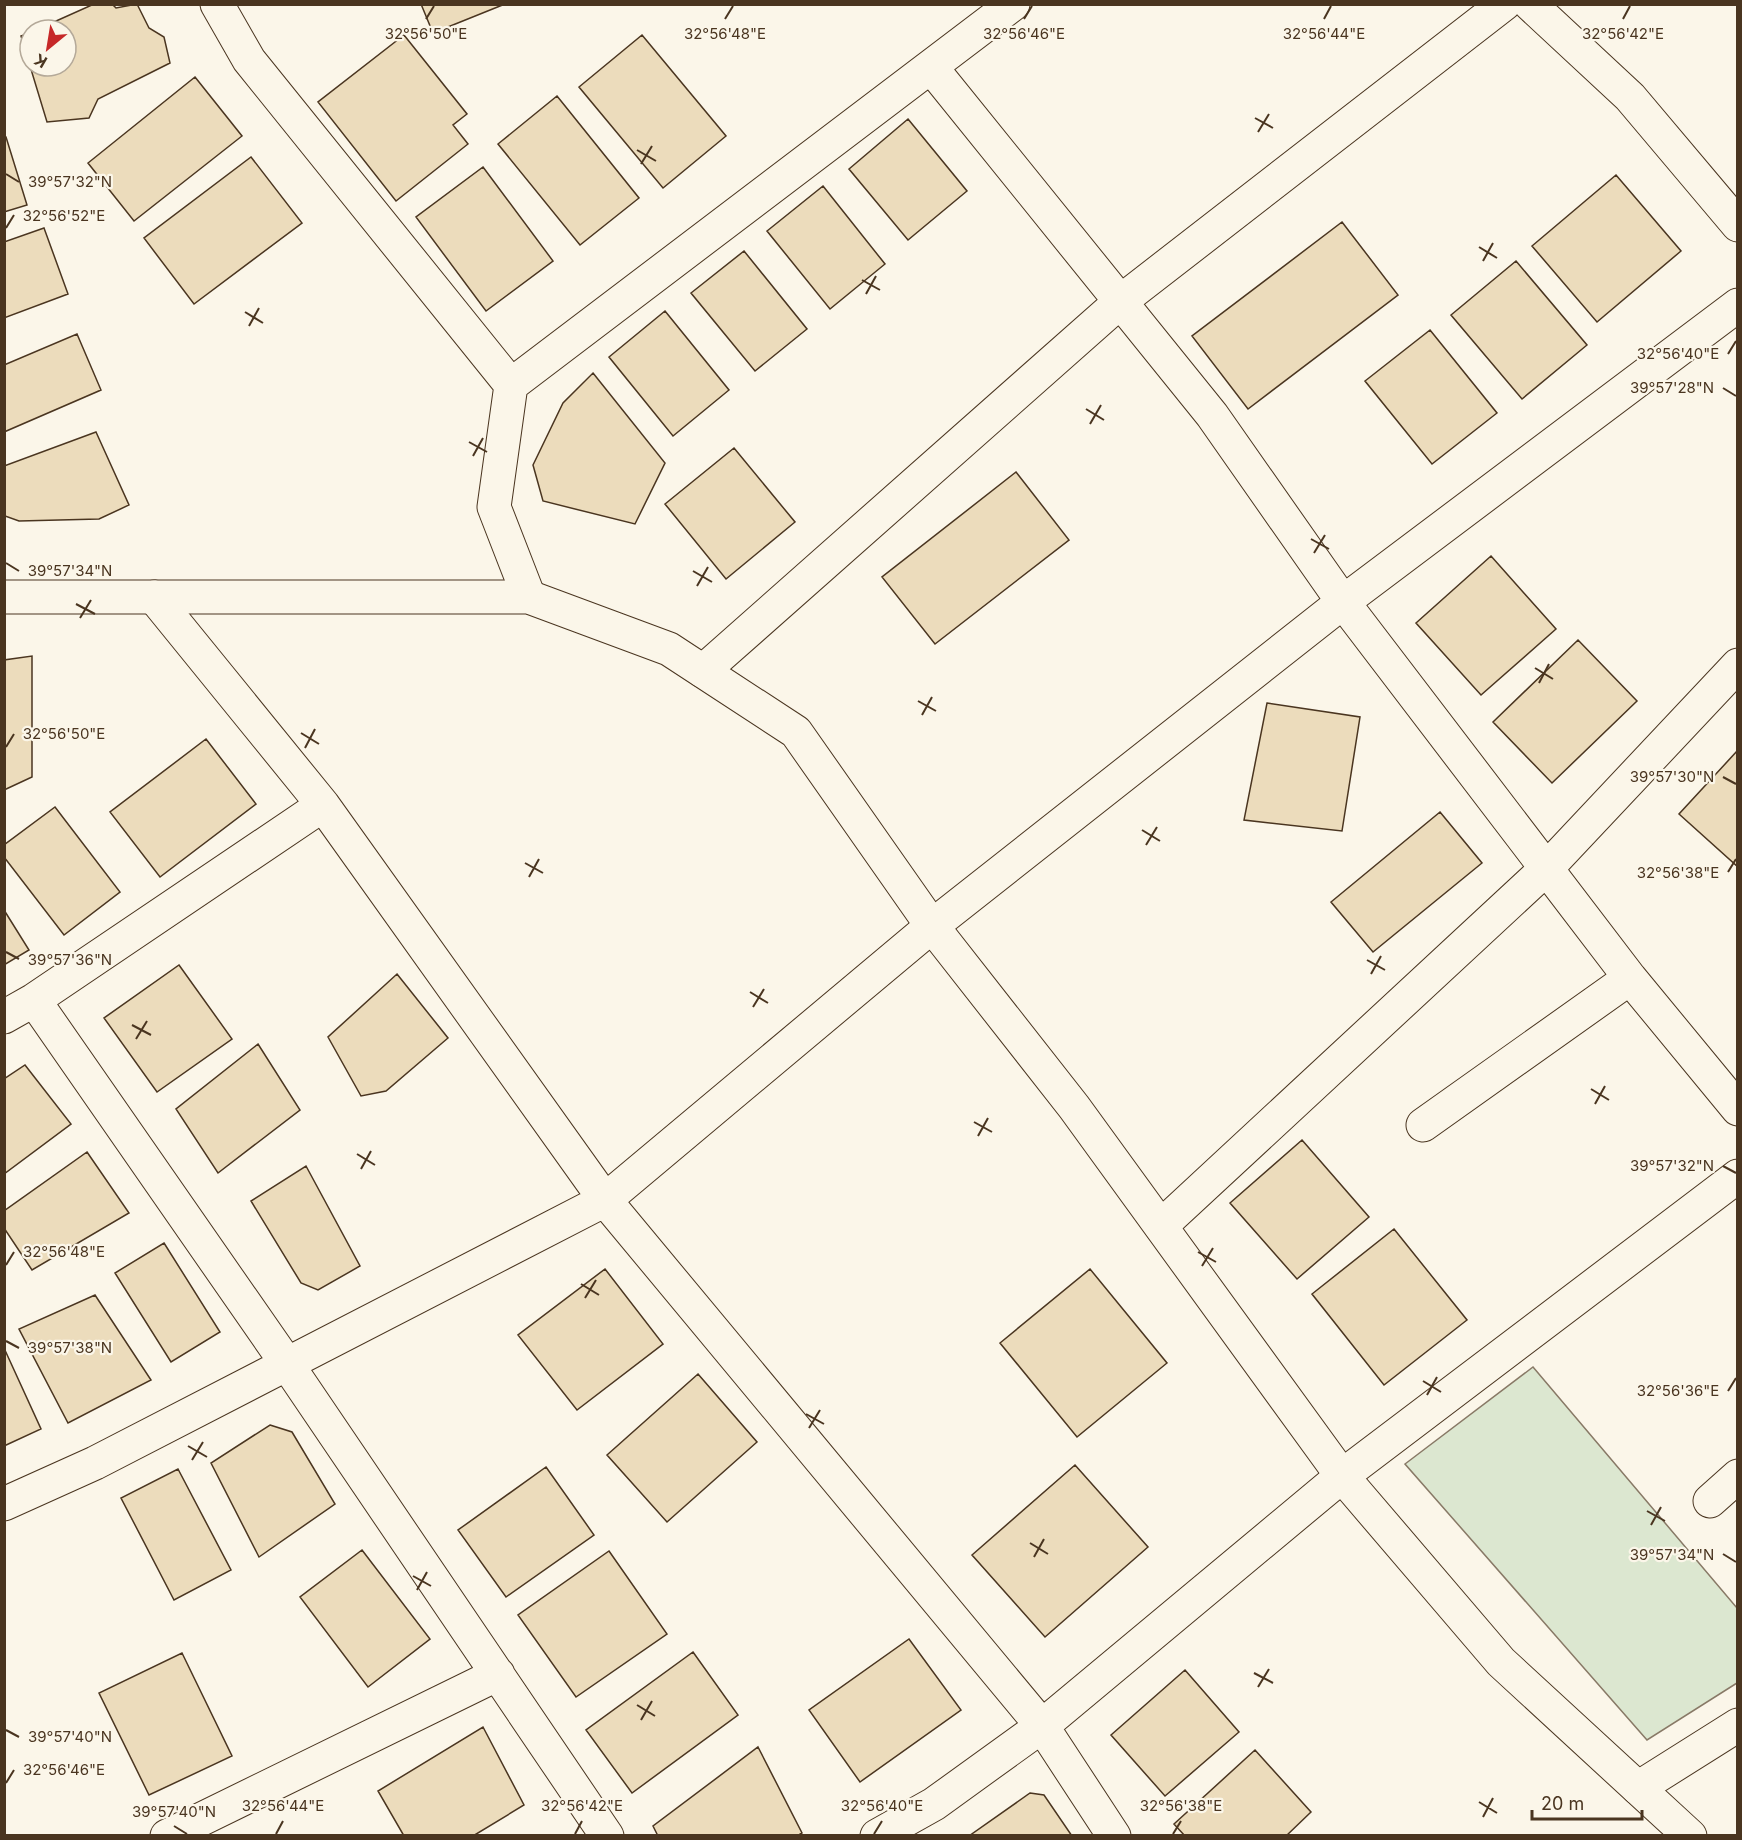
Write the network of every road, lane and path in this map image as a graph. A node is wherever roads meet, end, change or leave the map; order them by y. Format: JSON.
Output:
{"nodes":[{"id":1,"x":217,"y":4,"type":"edge"},
{"id":2,"x":1013,"y":4,"type":"edge"},
{"id":3,"x":1504,"y":4,"type":"edge"},
{"id":4,"x":1530,"y":4,"type":"edge"},
{"id":5,"x":931,"y":67,"type":"junction"},
{"id":6,"x":1737,"y":225,"type":"edge"},
{"id":7,"x":1120,"y":301,"type":"junction"},
{"id":8,"x":1737,"y":305,"type":"edge"},
{"id":9,"x":511,"y":385,"type":"junction"},
{"id":10,"x":4,"y":597,"type":"edge"},
{"id":11,"x":154,"y":597,"type":"junction"},
{"id":12,"x":529,"y":597,"type":"junction"},
{"id":13,"x":1343,"y":602,"type":"junction"},
{"id":14,"x":1737,"y":665,"type":"edge"},
{"id":15,"x":703,"y":671,"type":"junction"},
{"id":16,"x":323,"y":805,"type":"junction"},
{"id":17,"x":1547,"y":867,"type":"junction"},
{"id":18,"x":933,"y":926,"type":"junction"},
{"id":19,"x":1630,"y":978,"type":"junction"},
{"id":20,"x":34,"y":1000,"type":"junction"},
{"id":21,"x":4,"y":1017,"type":"edge"},
{"id":22,"x":1737,"y":1109,"type":"edge"},
{"id":23,"x":1423,"y":1125,"type":"dead end"},
{"id":24,"x":1737,"y":1176,"type":"edge"},
{"id":25,"x":605,"y":1200,"type":"junction"},
{"id":26,"x":1161,"y":1226,"type":"junction"},
{"id":27,"x":287,"y":1364,"type":"junction"},
{"id":28,"x":1342,"y":1476,"type":"junction"},
{"id":29,"x":1737,"y":1476,"type":"edge"},
{"id":30,"x":1710,"y":1501,"type":"dead end"},
{"id":31,"x":4,"y":1504,"type":"edge"},
{"id":32,"x":498,"y":1674,"type":"junction"},
{"id":33,"x":1737,"y":1725,"type":"edge"},
{"id":34,"x":1042,"y":1726,"type":"junction"},
{"id":35,"x":1638,"y":1788,"type":"junction"},
{"id":36,"x":167,"y":1836,"type":"edge"},
{"id":37,"x":607,"y":1836,"type":"edge"},
{"id":38,"x":877,"y":1836,"type":"edge"},
{"id":39,"x":1114,"y":1836,"type":"edge"},
{"id":40,"x":1690,"y":1836,"type":"edge"}],
"edges":[{"from":1,"to":9,"type":"street"},
{"from":2,"to":5,"type":"street"},
{"from":3,"to":7,"type":"street"},
{"from":4,"to":6,"type":"street"},
{"from":5,"to":7,"type":"street"},
{"from":5,"to":9,"type":"street"},
{"from":7,"to":13,"type":"street"},
{"from":7,"to":15,"type":"street"},
{"from":8,"to":13,"type":"street"},
{"from":9,"to":12,"type":"street"},
{"from":10,"to":11,"type":"street"},
{"from":11,"to":12,"type":"street"},
{"from":11,"to":16,"type":"street"},
{"from":12,"to":15,"type":"street"},
{"from":13,"to":17,"type":"street"},
{"from":13,"to":18,"type":"street"},
{"from":14,"to":17,"type":"street"},
{"from":15,"to":18,"type":"street"},
{"from":16,"to":20,"type":"street"},
{"from":16,"to":25,"type":"street"},
{"from":17,"to":19,"type":"street"},
{"from":17,"to":26,"type":"street"},
{"from":18,"to":25,"type":"street"},
{"from":18,"to":26,"type":"street"},
{"from":19,"to":22,"type":"street"},
{"from":19,"to":23,"type":"street"},
{"from":20,"to":21,"type":"street"},
{"from":20,"to":27,"type":"street"},
{"from":24,"to":28,"type":"street"},
{"from":25,"to":27,"type":"street"},
{"from":25,"to":34,"type":"street"},
{"from":26,"to":28,"type":"street"},
{"from":27,"to":31,"type":"street"},
{"from":27,"to":32,"type":"street"},
{"from":28,"to":34,"type":"street"},
{"from":28,"to":35,"type":"street"},
{"from":29,"to":30,"type":"street"},
{"from":32,"to":36,"type":"street"},
{"from":32,"to":37,"type":"street"},
{"from":33,"to":35,"type":"street"},
{"from":34,"to":38,"type":"street"},
{"from":34,"to":39,"type":"street"},
{"from":35,"to":40,"type":"street"}]}
